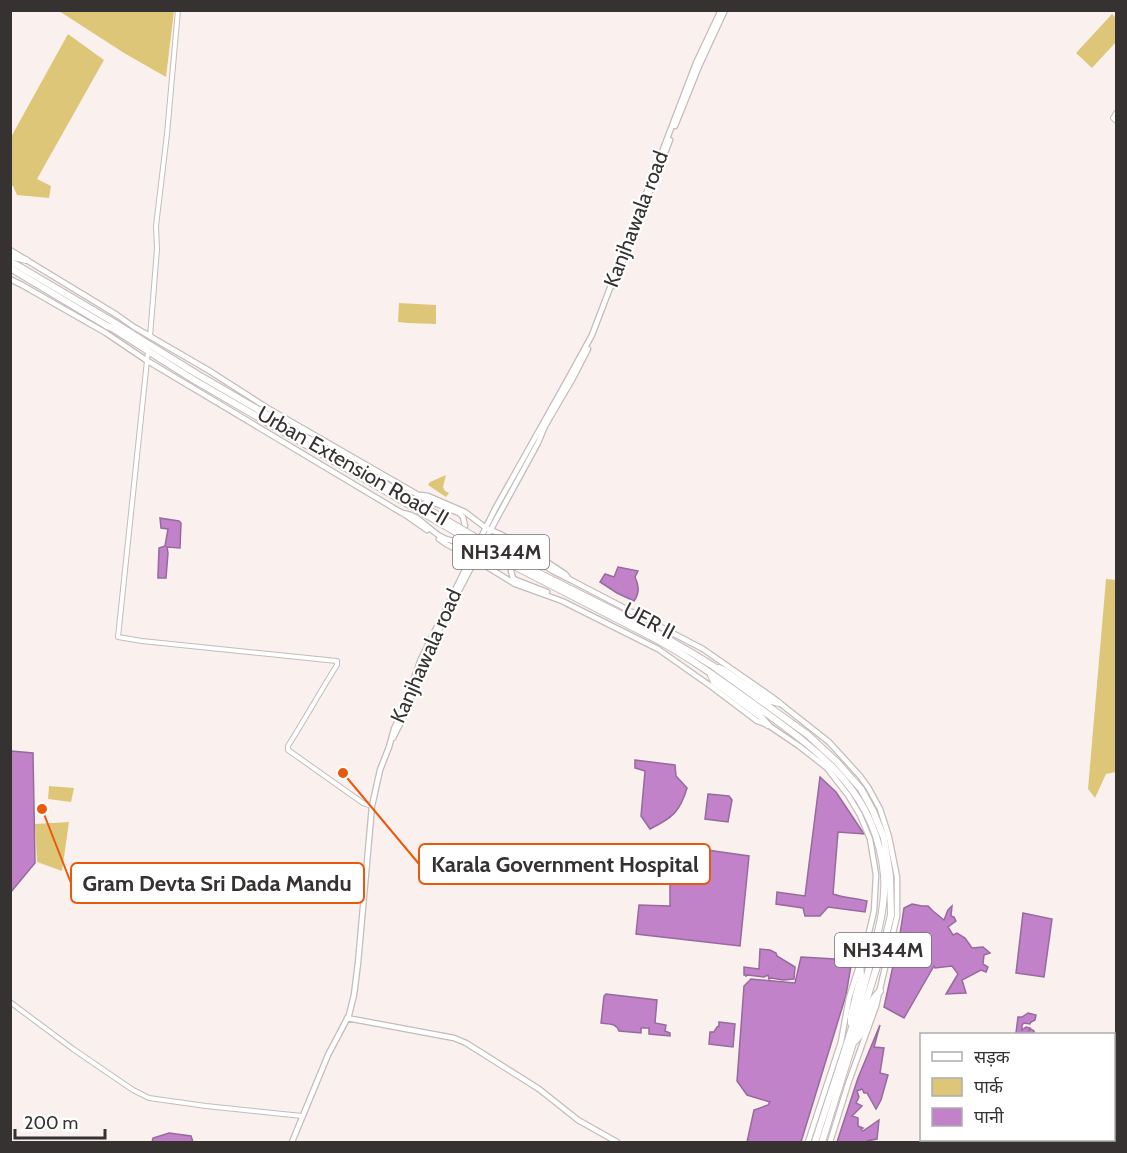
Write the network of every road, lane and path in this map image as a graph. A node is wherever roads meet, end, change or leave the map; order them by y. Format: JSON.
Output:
{"nodes":[{"id":1,"x":178,"y":10,"type":"edge"},
{"id":2,"x":723,"y":10,"type":"edge"},
{"id":3,"x":1116,"y":113,"type":"edge"},
{"id":4,"x":1116,"y":119,"type":"edge"},
{"id":5,"x":10,"y":253,"type":"edge"},
{"id":6,"x":26,"y":260,"type":"joint"},
{"id":7,"x":10,"y":261,"type":"edge"},
{"id":8,"x":10,"y":268,"type":"edge"},
{"id":9,"x":10,"y":279,"type":"edge"},
{"id":10,"x":117,"y":315,"type":"junction"},
{"id":11,"x":110,"y":326,"type":"junction"},
{"id":12,"x":147,"y":345,"type":"junction"},
{"id":13,"x":146,"y":360,"type":"junction"},
{"id":14,"x":418,"y":494,"type":"junction"},
{"id":15,"x":402,"y":513,"type":"junction"},
{"id":16,"x":488,"y":529,"type":"junction"},
{"id":17,"x":473,"y":558,"type":"junction"},
{"id":18,"x":569,"y":579,"type":"junction"},
{"id":19,"x":562,"y":601,"type":"junction"},
{"id":20,"x":711,"y":669,"type":"junction"},
{"id":21,"x":779,"y":703,"type":"junction"},
{"id":22,"x":768,"y":725,"type":"junction"},
{"id":23,"x":832,"y":764,"type":"junction"},
{"id":24,"x":372,"y":807,"type":"junction"},
{"id":25,"x":860,"y":962,"type":"junction"},
{"id":26,"x":880,"y":991,"type":"junction"},
{"id":27,"x":10,"y":1002,"type":"edge"},
{"id":28,"x":346,"y":1020,"type":"junction"},
{"id":29,"x":852,"y":1027,"type":"junction"},
{"id":30,"x":853,"y":1043,"type":"junction"},
{"id":31,"x":302,"y":1116,"type":"junction"},
{"id":32,"x":293,"y":1143,"type":"edge"},
{"id":33,"x":617,"y":1143,"type":"edge"},
{"id":34,"x":808,"y":1143,"type":"edge"},
{"id":35,"x":815,"y":1143,"type":"edge"},
{"id":36,"x":822,"y":1143,"type":"edge"},
{"id":37,"x":830,"y":1143,"type":"edge"}],
"edges":[{"from":1,"to":12,"type":"street"},
{"from":2,"to":16,"type":"main road","name":"Kanjhawala road"},
{"from":3,"to":4,"type":"street"},
{"from":5,"to":6,"type":"highway"},
{"from":6,"to":10,"type":"main road"},
{"from":7,"to":11,"type":"highway","name":"Urban Extension Road-II","number":"NH344M"},
{"from":8,"to":11,"type":"highway","name":"Urban Extension Road-II","number":"NH344M"},
{"from":9,"to":11,"type":"main road"},
{"from":10,"to":11,"type":"main road"},
{"from":10,"to":12,"type":"main road"},
{"from":11,"to":12,"type":"highway","name":"Urban Extension Road-II","number":"NH344M"},
{"from":11,"to":13,"type":"main road"},
{"from":12,"to":13,"type":"street"},
{"from":12,"to":14,"type":"main road"},
{"from":12,"to":20,"type":"highway","name":"Urban Extension Road-II","number":"NH344M","bridge":true},
{"from":13,"to":15,"type":"main road"},
{"from":13,"to":24,"type":"street"},
{"from":14,"to":15,"type":"main road"},
{"from":14,"to":16,"type":"main road","name":"UER II"},
{"from":15,"to":17,"type":"main road","name":"UER II"},
{"from":16,"to":17,"type":"main road","name":"Kanjhawala road"},
{"from":16,"to":18,"type":"main road","name":"UER II"},
{"from":17,"to":19,"type":"main road","name":"UER II"},
{"from":17,"to":24,"type":"main road","name":"Kanjhawala road"},
{"from":18,"to":19,"type":"main road"},
{"from":18,"to":21,"type":"main road","name":"UER II"},
{"from":19,"to":22,"type":"main road","name":"UER II"},
{"from":20,"to":21,"type":"highway"},
{"from":20,"to":22,"type":"highway"},
{"from":20,"to":23,"type":"highway","name":"Urban Extension Road-II","number":"NH344M"},
{"from":21,"to":26,"type":"main road","name":"UER II"},
{"from":22,"to":23,"type":"main road","name":"UER II"},
{"from":23,"to":25,"type":"main road","name":"UER II"},
{"from":23,"to":29,"type":"highway","name":"Urban Extension Road-II","number":"NH344M"},
{"from":23,"to":30,"type":"highway","name":"Urban Extension Road-II","number":"NH344M"},
{"from":24,"to":28,"type":"main road","name":"Kanjhawala road"},
{"from":25,"to":29,"type":"highway"},
{"from":25,"to":34,"type":"main road","name":"UER II"},
{"from":26,"to":30,"type":"highway"},
{"from":26,"to":37,"type":"main road","name":"UER II"},
{"from":27,"to":31,"type":"street"},
{"from":28,"to":31,"type":"main road"},
{"from":28,"to":32,"type":"main road"},
{"from":28,"to":33,"type":"main road"},
{"from":29,"to":35,"type":"highway","name":"Urban Extension Road-II","number":"NH344M"},
{"from":30,"to":36,"type":"highway","name":"Urban Extension Road-II","number":"NH344M"},
{"from":31,"to":32,"type":"main road"}]}
